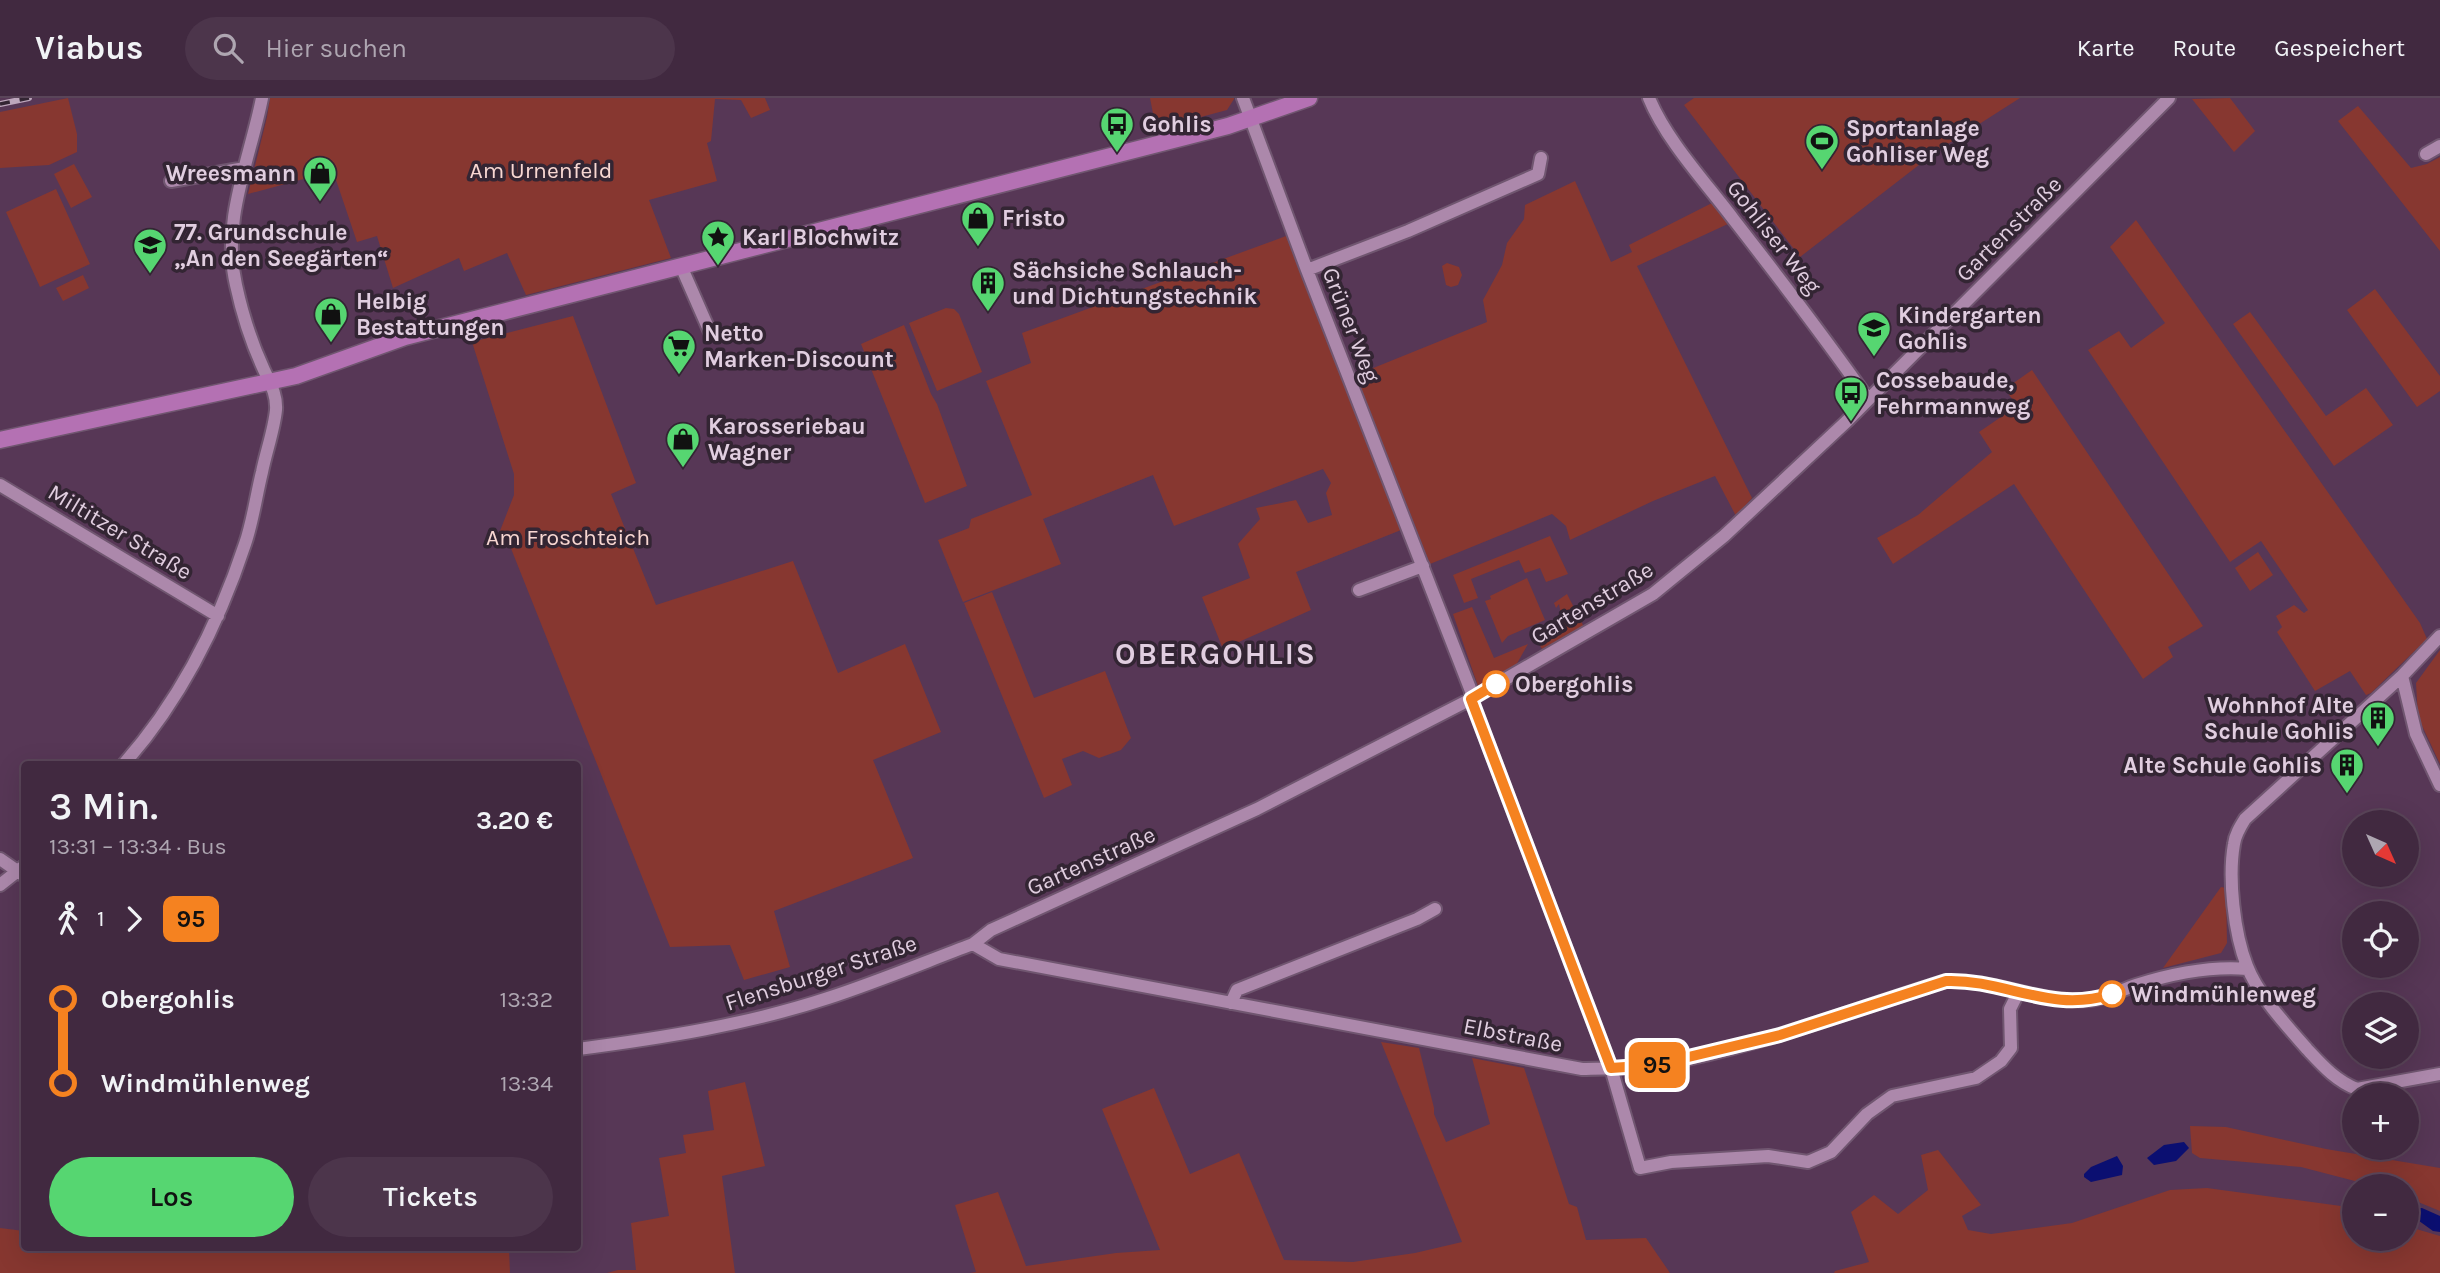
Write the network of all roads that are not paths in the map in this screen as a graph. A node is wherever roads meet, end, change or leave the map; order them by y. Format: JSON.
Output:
{"nodes":[{"id":1,"x":262,"y":98,"type":"edge"},
{"id":2,"x":1243,"y":98,"type":"edge"},
{"id":3,"x":1309,"y":98,"type":"edge"},
{"id":4,"x":1649,"y":98,"type":"edge"},
{"id":5,"x":2169,"y":98,"type":"edge"},
{"id":6,"x":1250,"y":119,"type":"junction"},
{"id":7,"x":2440,"y":146,"type":"edge"},
{"id":8,"x":2426,"y":154,"type":"dead end"},
{"id":9,"x":1541,"y":158,"type":"dead end"},
{"id":10,"x":244,"y":168,"type":"junction"},
{"id":11,"x":172,"y":181,"type":"dead end"},
{"id":12,"x":681,"y":266,"type":"junction"},
{"id":13,"x":1307,"y":270,"type":"junction"},
{"id":14,"x":710,"y":332,"type":"dead end"},
{"id":15,"x":272,"y":381,"type":"junction"},
{"id":16,"x":1868,"y":399,"type":"junction"},
{"id":17,"x":0,"y":440,"type":"edge"},
{"id":18,"x":0,"y":485,"type":"edge"},
{"id":19,"x":1423,"y":566,"type":"junction"},
{"id":20,"x":1359,"y":590,"type":"dead end"},
{"id":21,"x":218,"y":616,"type":"junction"},
{"id":22,"x":2440,"y":636,"type":"edge"},
{"id":23,"x":2402,"y":677,"type":"junction"},
{"id":24,"x":1471,"y":699,"type":"junction"},
{"id":25,"x":127,"y":761,"type":"edge"},
{"id":26,"x":2440,"y":785,"type":"edge"},
{"id":27,"x":0,"y":859,"type":"edge"},
{"id":28,"x":21,"y":870,"type":"edge"},
{"id":29,"x":21,"y":872,"type":"edge"},
{"id":30,"x":0,"y":885,"type":"edge"},
{"id":31,"x":1436,"y":909,"type":"dead end"},
{"id":32,"x":973,"y":944,"type":"junction"},
{"id":33,"x":953,"y":952,"type":"joint"},
{"id":34,"x":2247,"y":969,"type":"junction"},
{"id":35,"x":2018,"y":993,"type":"junction"},
{"id":36,"x":1231,"y":1003,"type":"junction"},
{"id":37,"x":581,"y":1049,"type":"edge"},
{"id":38,"x":1611,"y":1068,"type":"junction"},
{"id":39,"x":2440,"y":1074,"type":"edge"}],
"edges":[{"from":1,"to":10,"type":"street"},
{"from":2,"to":6,"type":"street","name":"Grüner Weg"},
{"from":3,"to":6,"type":"main road"},
{"from":4,"to":16,"type":"street","name":"Gohliser Weg"},
{"from":5,"to":16,"type":"street","name":"Gartenstraße"},
{"from":6,"to":12,"type":"main road"},
{"from":6,"to":13,"type":"street","name":"Grüner Weg"},
{"from":7,"to":8,"type":"street"},
{"from":9,"to":13,"type":"street"},
{"from":10,"to":11,"type":"street"},
{"from":10,"to":15,"type":"street"},
{"from":12,"to":14,"type":"street"},
{"from":12,"to":15,"type":"main road"},
{"from":13,"to":19,"type":"street","name":"Grüner Weg"},
{"from":15,"to":17,"type":"main road"},
{"from":15,"to":21,"type":"street"},
{"from":16,"to":24,"type":"street","name":"Gartenstraße"},
{"from":18,"to":21,"type":"street","name":"Miltitzer Straße"},
{"from":19,"to":20,"type":"street"},
{"from":19,"to":24,"type":"street","name":"Grüner Weg"},
{"from":21,"to":25,"type":"street"},
{"from":22,"to":23,"type":"street"},
{"from":23,"to":26,"type":"street"},
{"from":23,"to":34,"type":"street"},
{"from":24,"to":32,"type":"street","name":"Gartenstraße"},
{"from":24,"to":38,"type":"street","name":"Grüner Weg"},
{"from":27,"to":28,"type":"street"},
{"from":29,"to":30,"type":"street"},
{"from":31,"to":36,"type":"street"},
{"from":32,"to":33,"type":"street","name":"Gartenstraße"},
{"from":32,"to":36,"type":"street","name":"Elbstraße"},
{"from":33,"to":37,"type":"street","name":"Flensburger Straße"},
{"from":34,"to":35,"type":"street","name":"Elbstraße"},
{"from":34,"to":39,"type":"street"},
{"from":35,"to":38,"type":"street","name":"Elbstraße"},
{"from":35,"to":38,"type":"street","name":"Grüner Weg"},
{"from":36,"to":38,"type":"street","name":"Elbstraße"}]}
